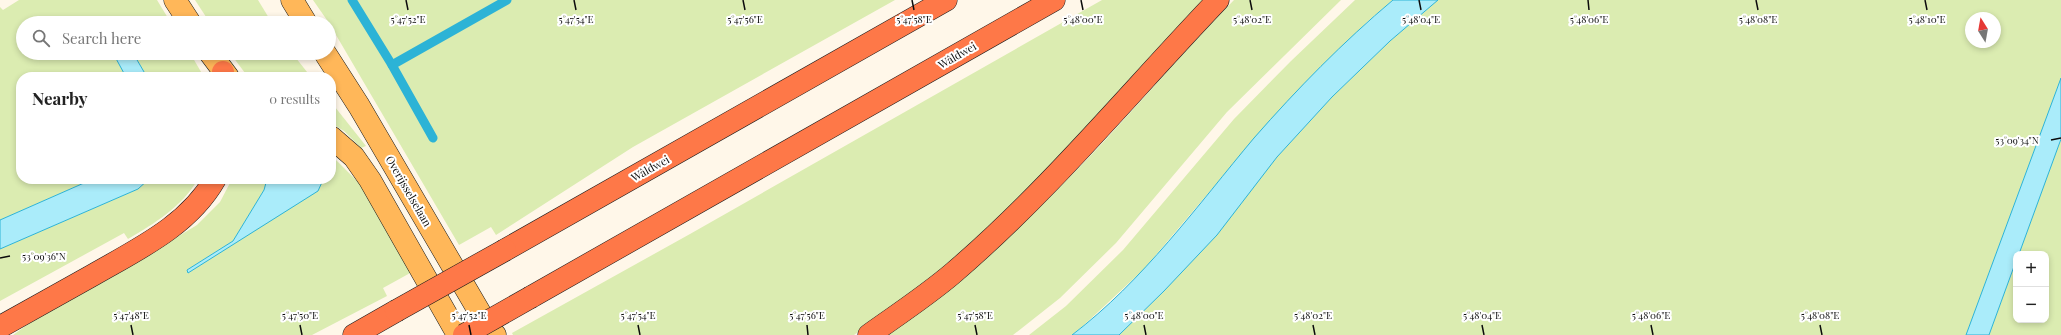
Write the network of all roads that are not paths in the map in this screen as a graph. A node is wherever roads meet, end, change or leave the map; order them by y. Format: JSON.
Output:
{"nodes":[{"id":1,"x":175,"y":0,"type":"edge"},
{"id":2,"x":292,"y":0,"type":"edge"},
{"id":3,"x":946,"y":0,"type":"edge"},
{"id":4,"x":1054,"y":0,"type":"edge"},
{"id":5,"x":1218,"y":0,"type":"edge"},
{"id":6,"x":185,"y":16,"type":"edge"},
{"id":7,"x":302,"y":16,"type":"edge"},
{"id":8,"x":215,"y":60,"type":"edge"},
{"id":9,"x":330,"y":60,"type":"edge"},
{"id":10,"x":223,"y":72,"type":"edge"},
{"id":11,"x":336,"y":141,"type":"edge"},
{"id":12,"x":212,"y":184,"type":"edge"},
{"id":13,"x":0,"y":327,"type":"edge"},
{"id":14,"x":492,"y":333,"type":"edge"},
{"id":15,"x":354,"y":335,"type":"edge"},
{"id":16,"x":458,"y":335,"type":"edge"},
{"id":17,"x":464,"y":335,"type":"edge"},
{"id":18,"x":869,"y":335,"type":"edge"}],
"edges":[{"from":1,"to":6,"type":"main road"},
{"from":2,"to":7,"type":"main road"},
{"from":3,"to":15,"type":"highway","name":"Wâldwei","bridge":true},
{"from":4,"to":17,"type":"highway","name":"Wâldwei","bridge":true},
{"from":5,"to":18,"type":"highway"},
{"from":8,"to":10,"type":"main road"},
{"from":9,"to":14,"type":"main road","name":"Overijsselselaan"},
{"from":11,"to":16,"type":"main road"},
{"from":12,"to":13,"type":"highway"}]}
